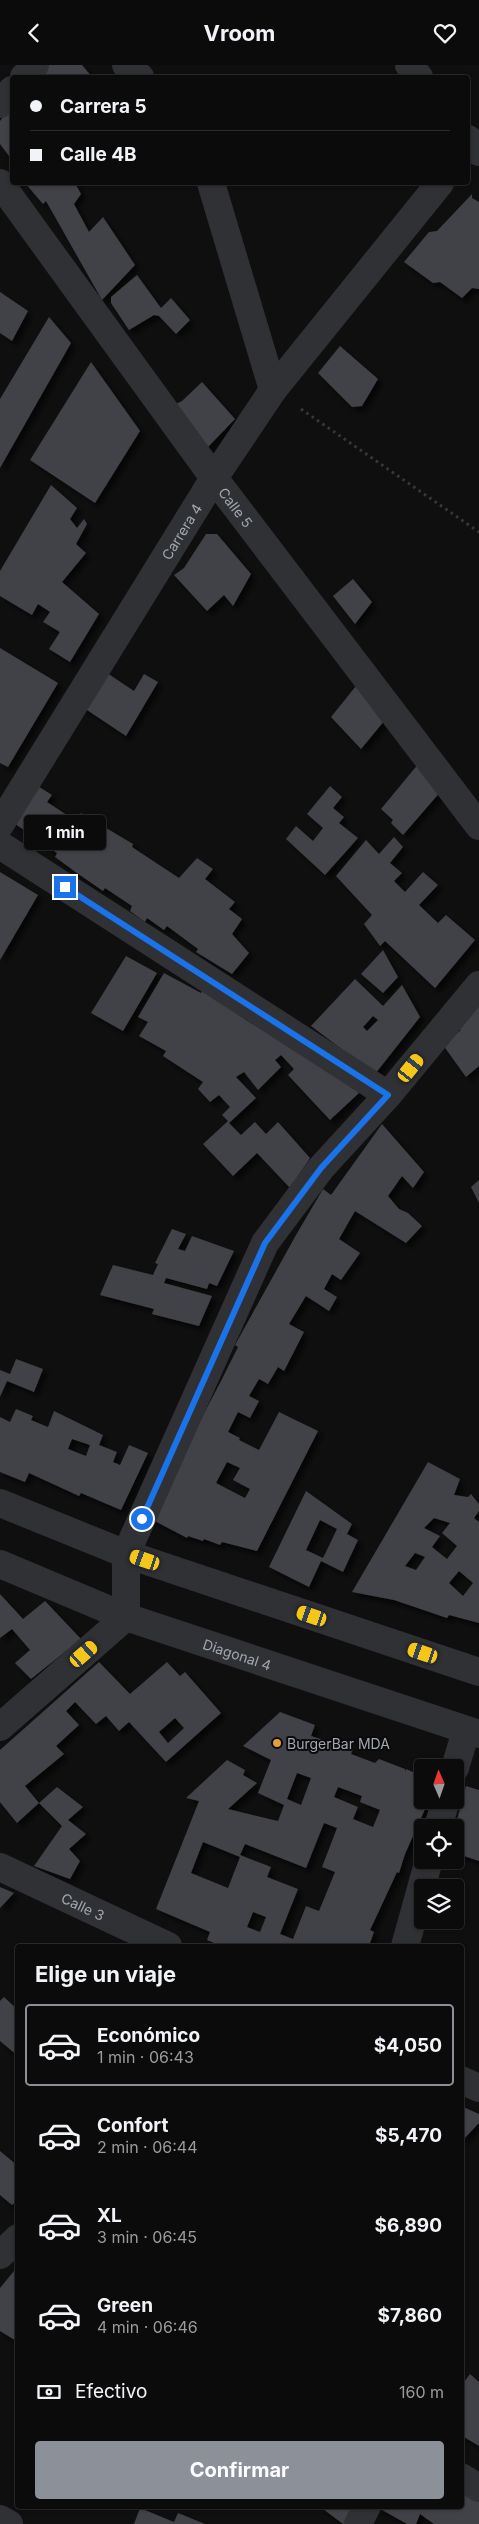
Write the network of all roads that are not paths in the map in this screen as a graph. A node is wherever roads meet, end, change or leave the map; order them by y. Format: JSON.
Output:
{"nodes":[{"id":1,"x":35,"y":65,"type":"edge"},
{"id":2,"x":126,"y":65,"type":"edge"},
{"id":3,"x":26,"y":75,"type":"edge"},
{"id":4,"x":138,"y":75,"type":"edge"},
{"id":5,"x":10,"y":92,"type":"edge"},
{"id":6,"x":0,"y":104,"type":"edge"},
{"id":7,"x":0,"y":183,"type":"edge"},
{"id":8,"x":212,"y":185,"type":"edge"},
{"id":9,"x":438,"y":185,"type":"edge"},
{"id":10,"x":273,"y":390,"type":"junction"},
{"id":11,"x":214,"y":478,"type":"junction"},
{"id":12,"x":0,"y":825,"type":"edge"},
{"id":13,"x":479,"y":826,"type":"edge"},
{"id":14,"x":0,"y":845,"type":"edge"},
{"id":15,"x":479,"y":985,"type":"edge"},
{"id":16,"x":388,"y":1095,"type":"junction"},
{"id":17,"x":0,"y":1503,"type":"edge"},
{"id":18,"x":126,"y":1554,"type":"junction"},
{"id":19,"x":0,"y":1564,"type":"edge"},
{"id":20,"x":126,"y":1617,"type":"junction"},
{"id":21,"x":479,"y":1672,"type":"edge"},
{"id":22,"x":0,"y":1727,"type":"edge"},
{"id":23,"x":472,"y":1732,"type":"edge"},
{"id":24,"x":459,"y":1759,"type":"edge"},
{"id":25,"x":0,"y":1867,"type":"edge"},
{"id":26,"x":426,"y":1869,"type":"edge"},
{"id":27,"x":164,"y":1944,"type":"edge"},
{"id":28,"x":406,"y":1944,"type":"edge"},
{"id":29,"x":464,"y":2081,"type":"edge"},
{"id":30,"x":479,"y":2088,"type":"edge"},
{"id":31,"x":15,"y":2241,"type":"edge"},
{"id":32,"x":0,"y":2255,"type":"edge"},
{"id":33,"x":464,"y":2479,"type":"edge"},
{"id":34,"x":479,"y":2488,"type":"edge"},
{"id":35,"x":366,"y":2509,"type":"edge"},
{"id":36,"x":0,"y":2519,"type":"edge"},
{"id":37,"x":9,"y":2524,"type":"edge"},
{"id":38,"x":358,"y":2524,"type":"edge"}],
"edges":[{"from":1,"to":3,"type":"street"},
{"from":2,"to":4,"type":"street"},
{"from":5,"to":6,"type":"street"},
{"from":7,"to":11,"type":"street","name":"Calle 5"},
{"from":8,"to":10,"type":"street"},
{"from":9,"to":10,"type":"street","name":"Carrera 4"},
{"from":10,"to":11,"type":"street","name":"Carrera 4"},
{"from":11,"to":12,"type":"street","name":"Carrera 4"},
{"from":11,"to":13,"type":"street","name":"Calle 5"},
{"from":14,"to":16,"type":"street"},
{"from":15,"to":16,"type":"street"},
{"from":16,"to":18,"type":"street"},
{"from":17,"to":18,"type":"street"},
{"from":18,"to":20,"type":"street"},
{"from":18,"to":21,"type":"street"},
{"from":19,"to":20,"type":"street","name":"Diagonal 4"},
{"from":20,"to":22,"type":"street"},
{"from":20,"to":23,"type":"street","name":"Diagonal 4"},
{"from":23,"to":24,"type":"street"},
{"from":25,"to":27,"type":"street","name":"Calle 3"},
{"from":26,"to":28,"type":"street"},
{"from":29,"to":30,"type":"street"},
{"from":31,"to":32,"type":"street"},
{"from":33,"to":34,"type":"street"},
{"from":35,"to":38,"type":"street"},
{"from":36,"to":37,"type":"street"}]}
